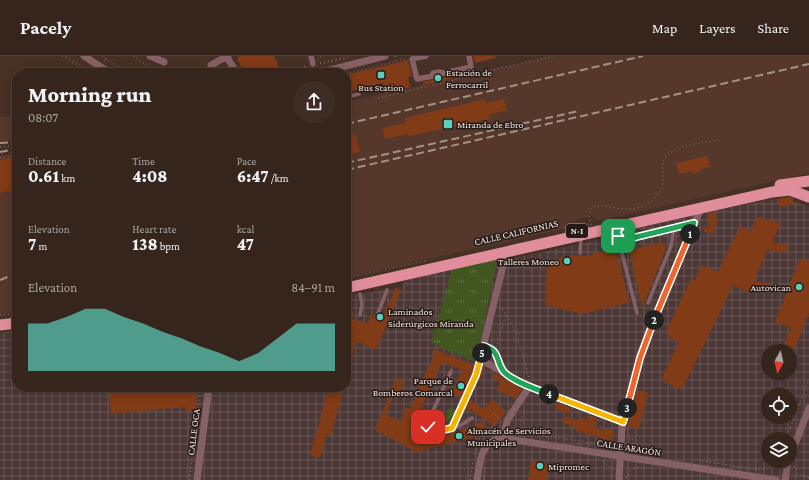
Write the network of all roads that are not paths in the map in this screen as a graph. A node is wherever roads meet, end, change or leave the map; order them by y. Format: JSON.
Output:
{"nodes":[{"id":1,"x":86,"y":56,"type":"edge"},
{"id":2,"x":150,"y":56,"type":"edge"},
{"id":3,"x":227,"y":56,"type":"edge"},
{"id":4,"x":311,"y":56,"type":"edge"},
{"id":5,"x":385,"y":56,"type":"edge"},
{"id":6,"x":426,"y":56,"type":"edge"},
{"id":7,"x":469,"y":56,"type":"edge"},
{"id":8,"x":164,"y":62,"type":"dead end"},
{"id":9,"x":313,"y":64,"type":"dead end"},
{"id":10,"x":211,"y":65,"type":"dead end"},
{"id":11,"x":103,"y":68,"type":"edge"},
{"id":12,"x":234,"y":68,"type":"edge"},
{"id":13,"x":341,"y":68,"type":"edge"},
{"id":14,"x":358,"y":94,"type":"dead end"},
{"id":15,"x":351,"y":95,"type":"edge"},
{"id":16,"x":809,"y":181,"type":"edge"},
{"id":17,"x":809,"y":197,"type":"edge"},
{"id":18,"x":701,"y":208,"type":"junction"},
{"id":19,"x":694,"y":223,"type":"junction"},
{"id":20,"x":616,"y":228,"type":"junction"},
{"id":21,"x":674,"y":228,"type":"junction"},
{"id":22,"x":581,"y":236,"type":"junction"},
{"id":23,"x":620,"y":241,"type":"junction"},
{"id":24,"x":502,"y":251,"type":"junction"},
{"id":25,"x":580,"y":253,"type":"dead end"},
{"id":26,"x":351,"y":282,"type":"edge"},
{"id":27,"x":351,"y":287,"type":"edge"},
{"id":28,"x":387,"y":290,"type":"dead end"},
{"id":29,"x":360,"y":294,"type":"dead end"},
{"id":30,"x":648,"y":303,"type":"dead end"},
{"id":31,"x":378,"y":313,"type":"dead end"},
{"id":32,"x":637,"y":313,"type":"dead end"},
{"id":33,"x":360,"y":315,"type":"dead end"},
{"id":34,"x":12,"y":319,"type":"edge"},
{"id":35,"x":0,"y":320,"type":"edge"},
{"id":36,"x":12,"y":324,"type":"edge"},
{"id":37,"x":0,"y":325,"type":"edge"},
{"id":38,"x":479,"y":363,"type":"joint"},
{"id":39,"x":487,"y":363,"type":"dead end"},
{"id":40,"x":451,"y":371,"type":"dead end"},
{"id":41,"x":529,"y":387,"type":"junction"},
{"id":42,"x":208,"y":392,"type":"edge"},
{"id":43,"x":809,"y":408,"type":"edge"},
{"id":44,"x":472,"y":418,"type":"dead end"},
{"id":45,"x":623,"y":422,"type":"junction"},
{"id":46,"x":452,"y":428,"type":"junction"},
{"id":47,"x":502,"y":438,"type":"junction"},
{"id":48,"x":797,"y":439,"type":"edge"},
{"id":49,"x":621,"y":456,"type":"junction"},
{"id":50,"x":789,"y":468,"type":"edge"},
{"id":51,"x":197,"y":480,"type":"edge"},
{"id":52,"x":477,"y":480,"type":"edge"},
{"id":53,"x":619,"y":480,"type":"edge"},
{"id":54,"x":776,"y":480,"type":"edge"},
{"id":55,"x":785,"y":480,"type":"edge"}],
"edges":[{"from":1,"to":11,"type":"street"},
{"from":2,"to":8,"type":"street"},
{"from":3,"to":10,"type":"street"},
{"from":3,"to":12,"type":"street"},
{"from":4,"to":9,"type":"street"},
{"from":5,"to":13,"type":"street"},
{"from":6,"to":7,"type":"street"},
{"from":14,"to":15,"type":"lane"},
{"from":16,"to":24,"type":"highway","name":"CALLE CALIFORNIAS","number":"N-I"},
{"from":17,"to":18,"type":"highway","name":"CALLE CALIFORNIAS","number":"N-I"},
{"from":18,"to":19,"type":"street"},
{"from":18,"to":20,"type":"highway","name":"CALLE CALIFORNIAS","number":"N-I"},
{"from":19,"to":21,"type":"lane"},
{"from":19,"to":45,"type":"street"},
{"from":20,"to":22,"type":"highway","name":"CALLE CALIFORNIAS","number":"N-I"},
{"from":20,"to":23,"type":"lane"},
{"from":21,"to":23,"type":"lane"},
{"from":21,"to":30,"type":"lane"},
{"from":22,"to":24,"type":"highway","name":"CALLE CALIFORNIAS","number":"N-I"},
{"from":22,"to":25,"type":"lane"},
{"from":23,"to":32,"type":"lane"},
{"from":24,"to":26,"type":"highway","name":"CALLE CALIFORNIAS","number":"N-I"},
{"from":24,"to":27,"type":"highway","name":"CALLE CALIFORNIAS","number":"N-I"},
{"from":24,"to":38,"type":"street","name":"CALLE CALIFORNIAS"},
{"from":28,"to":31,"type":"lane"},
{"from":29,"to":33,"type":"lane"},
{"from":34,"to":35,"type":"highway"},
{"from":36,"to":37,"type":"highway"},
{"from":38,"to":46,"type":"lane"},
{"from":39,"to":41,"type":"street"},
{"from":40,"to":46,"type":"lane"},
{"from":41,"to":45,"type":"street"},
{"from":41,"to":47,"type":"street"},
{"from":42,"to":51,"type":"street","name":"CALLE OCA"},
{"from":43,"to":48,"type":"street"},
{"from":44,"to":46,"type":"lane"},
{"from":45,"to":49,"type":"street"},
{"from":47,"to":49,"type":"street","name":"CALLE ARAGÓN"},
{"from":47,"to":52,"type":"street"},
{"from":49,"to":53,"type":"street"},
{"from":49,"to":54,"type":"street","name":"CALLE ARAGÓN"},
{"from":50,"to":55,"type":"street"}]}
